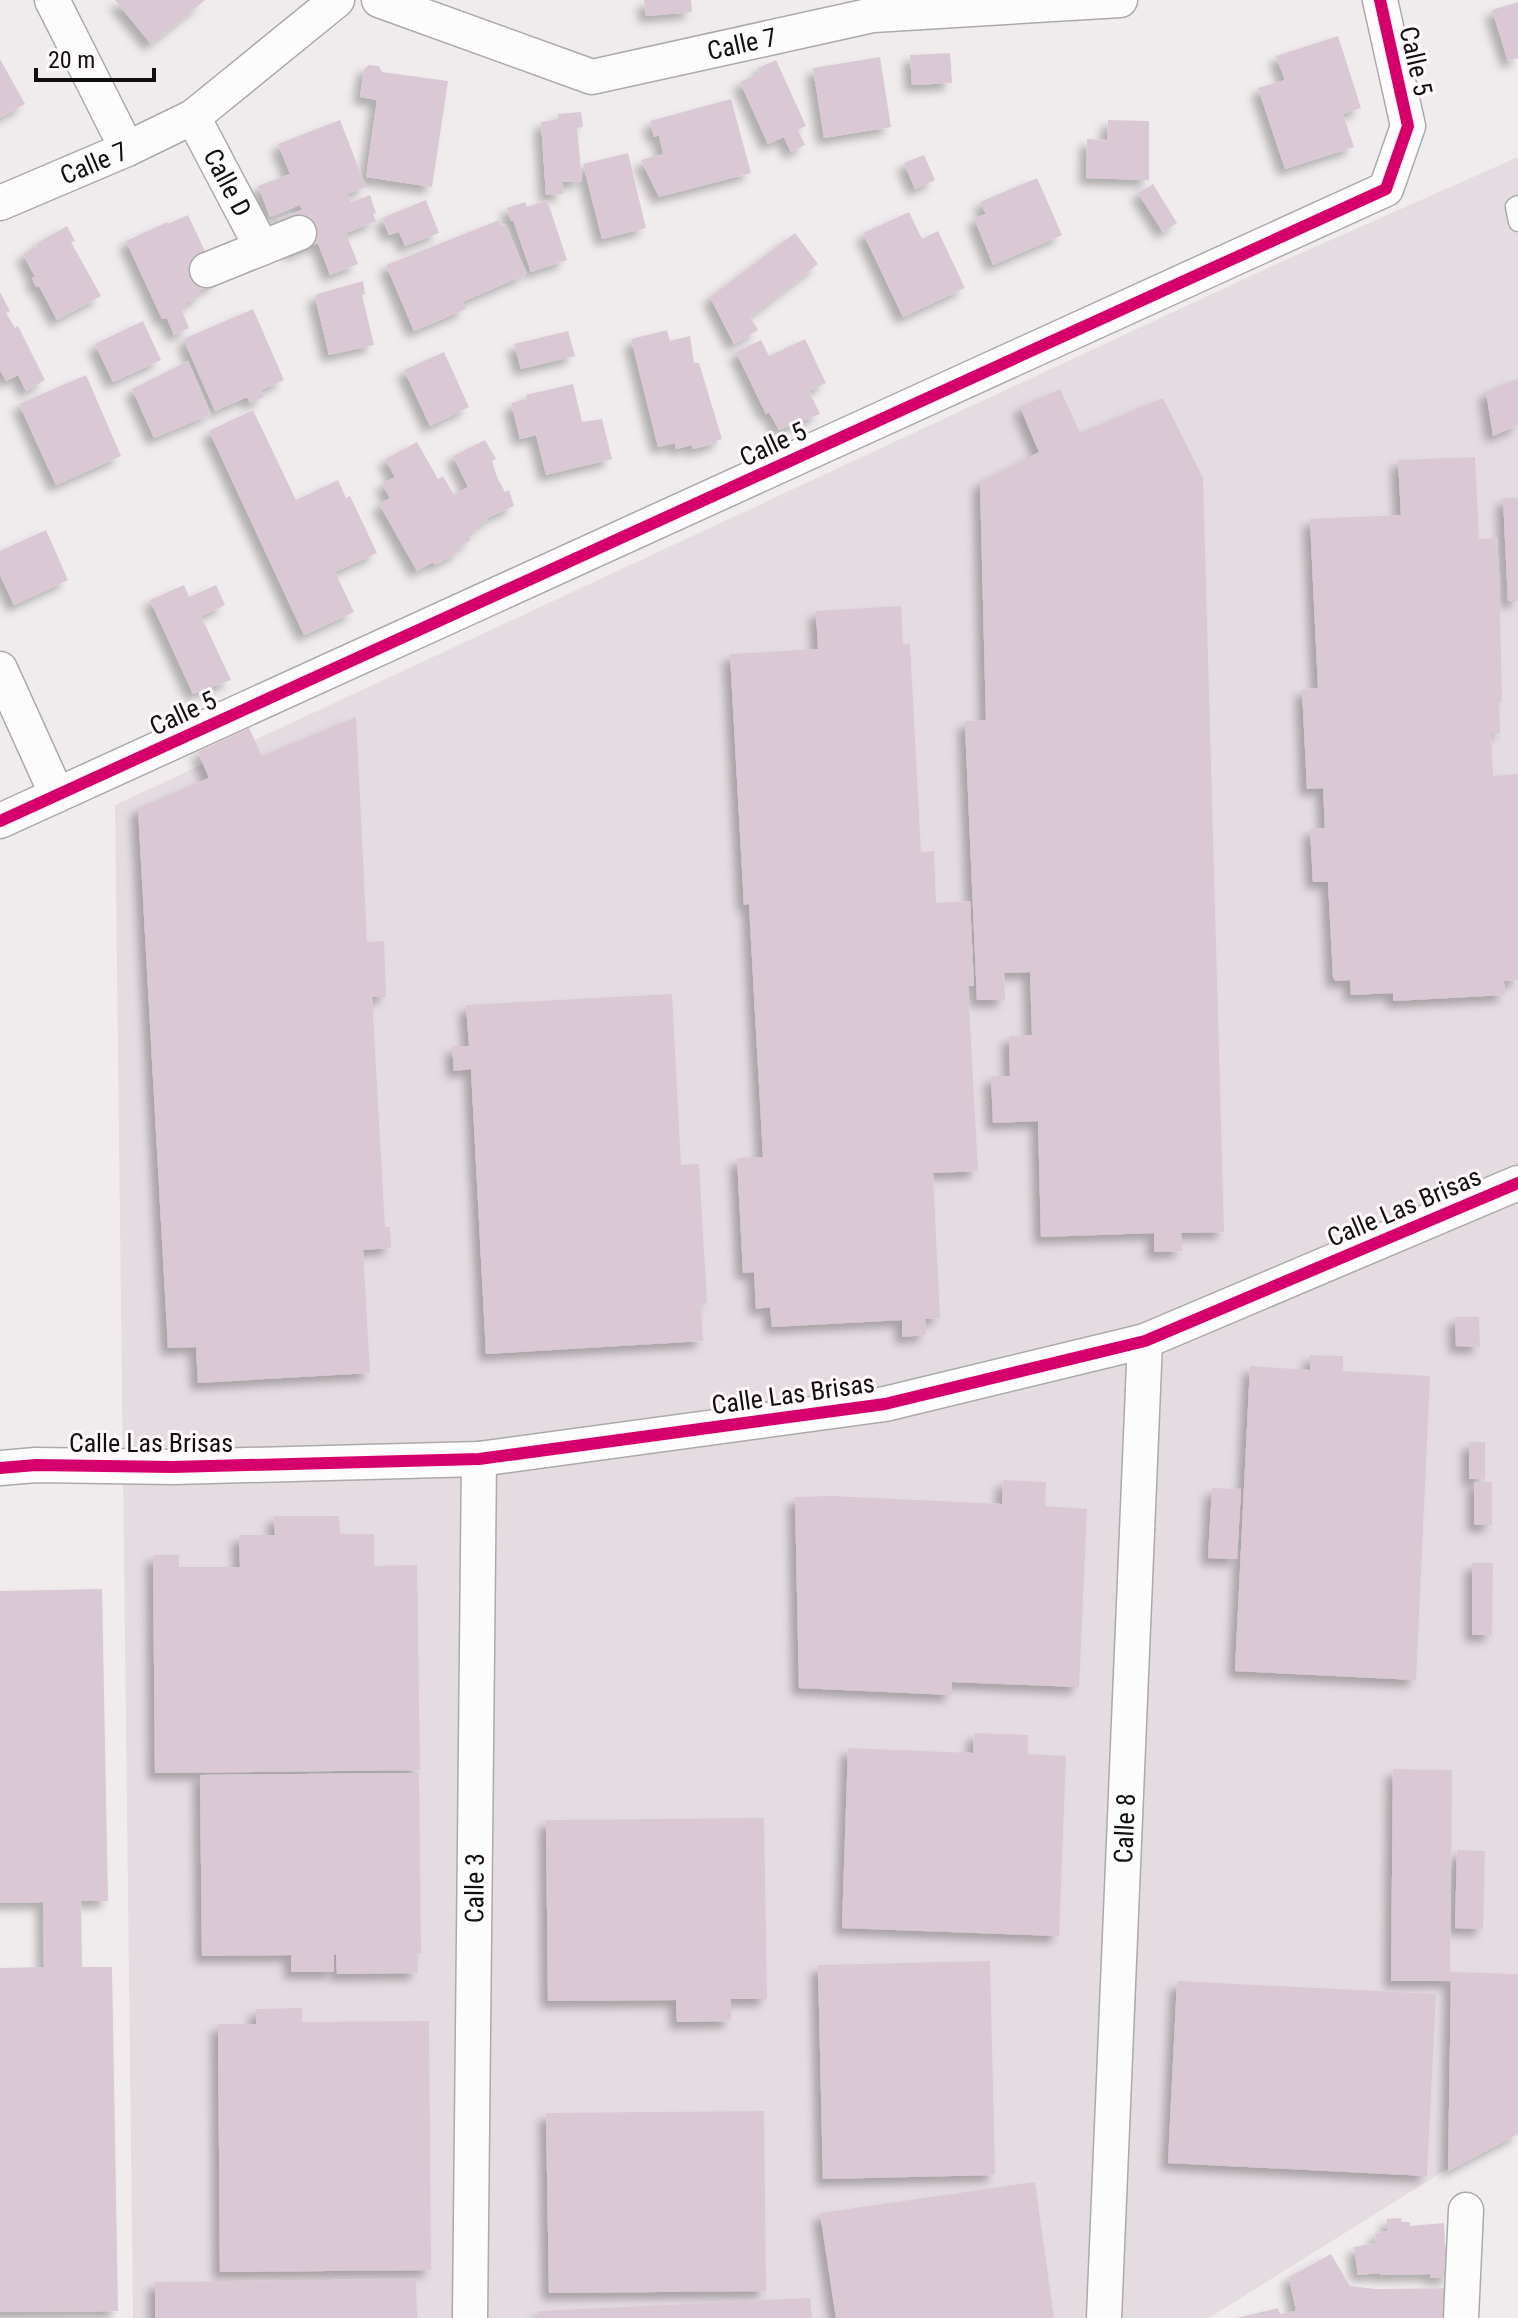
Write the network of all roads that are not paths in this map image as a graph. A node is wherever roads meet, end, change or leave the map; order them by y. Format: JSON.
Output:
{"nodes":[{"id":1,"x":52,"y":0,"type":"edge"},
{"id":2,"x":337,"y":0,"type":"edge"},
{"id":3,"x":379,"y":0,"type":"edge"},
{"id":4,"x":1120,"y":0,"type":"edge"},
{"id":5,"x":1380,"y":0,"type":"edge"},
{"id":6,"x":871,"y":8,"type":"edge"},
{"id":7,"x":193,"y":117,"type":"junction"},
{"id":8,"x":127,"y":149,"type":"junction"},
{"id":9,"x":0,"y":203,"type":"edge"},
{"id":10,"x":1518,"y":205,"type":"edge"},
{"id":11,"x":1518,"y":222,"type":"edge"},
{"id":12,"x":299,"y":233,"type":"dead end"},
{"id":13,"x":262,"y":248,"type":"junction"},
{"id":14,"x":207,"y":270,"type":"dead end"},
{"id":15,"x":0,"y":669,"type":"edge"},
{"id":16,"x":57,"y":795,"type":"junction"},
{"id":17,"x":0,"y":821,"type":"edge"},
{"id":18,"x":1518,"y":1183,"type":"edge"},
{"id":19,"x":1145,"y":1341,"type":"junction"},
{"id":20,"x":479,"y":1459,"type":"junction"},
{"id":21,"x":0,"y":1468,"type":"edge"},
{"id":22,"x":1466,"y":2210,"type":"dead end"},
{"id":23,"x":470,"y":2318,"type":"edge"},
{"id":24,"x":1104,"y":2318,"type":"edge"},
{"id":25,"x":1461,"y":2318,"type":"edge"}],
"edges":[{"from":1,"to":8,"type":"street"},
{"from":2,"to":7,"type":"street","name":"Calle 7"},
{"from":3,"to":6,"type":"street","name":"Calle 7"},
{"from":4,"to":6,"type":"street","name":"Calle 7"},
{"from":5,"to":16,"type":"street","name":"Calle 5"},
{"from":7,"to":8,"type":"street","name":"Calle 7"},
{"from":7,"to":13,"type":"street","name":"Calle D"},
{"from":8,"to":9,"type":"street","name":"Calle 7"},
{"from":10,"to":11,"type":"lane"},
{"from":12,"to":13,"type":"street"},
{"from":13,"to":14,"type":"street"},
{"from":15,"to":16,"type":"street"},
{"from":16,"to":17,"type":"street","name":"Calle 5"},
{"from":18,"to":19,"type":"street","name":"Calle Las Brisas"},
{"from":19,"to":20,"type":"street","name":"Calle Las Brisas"},
{"from":19,"to":24,"type":"street","name":"Calle 8"},
{"from":20,"to":21,"type":"street","name":"Calle Las Brisas"},
{"from":20,"to":23,"type":"street","name":"Calle 3"},
{"from":22,"to":25,"type":"street"}]}
